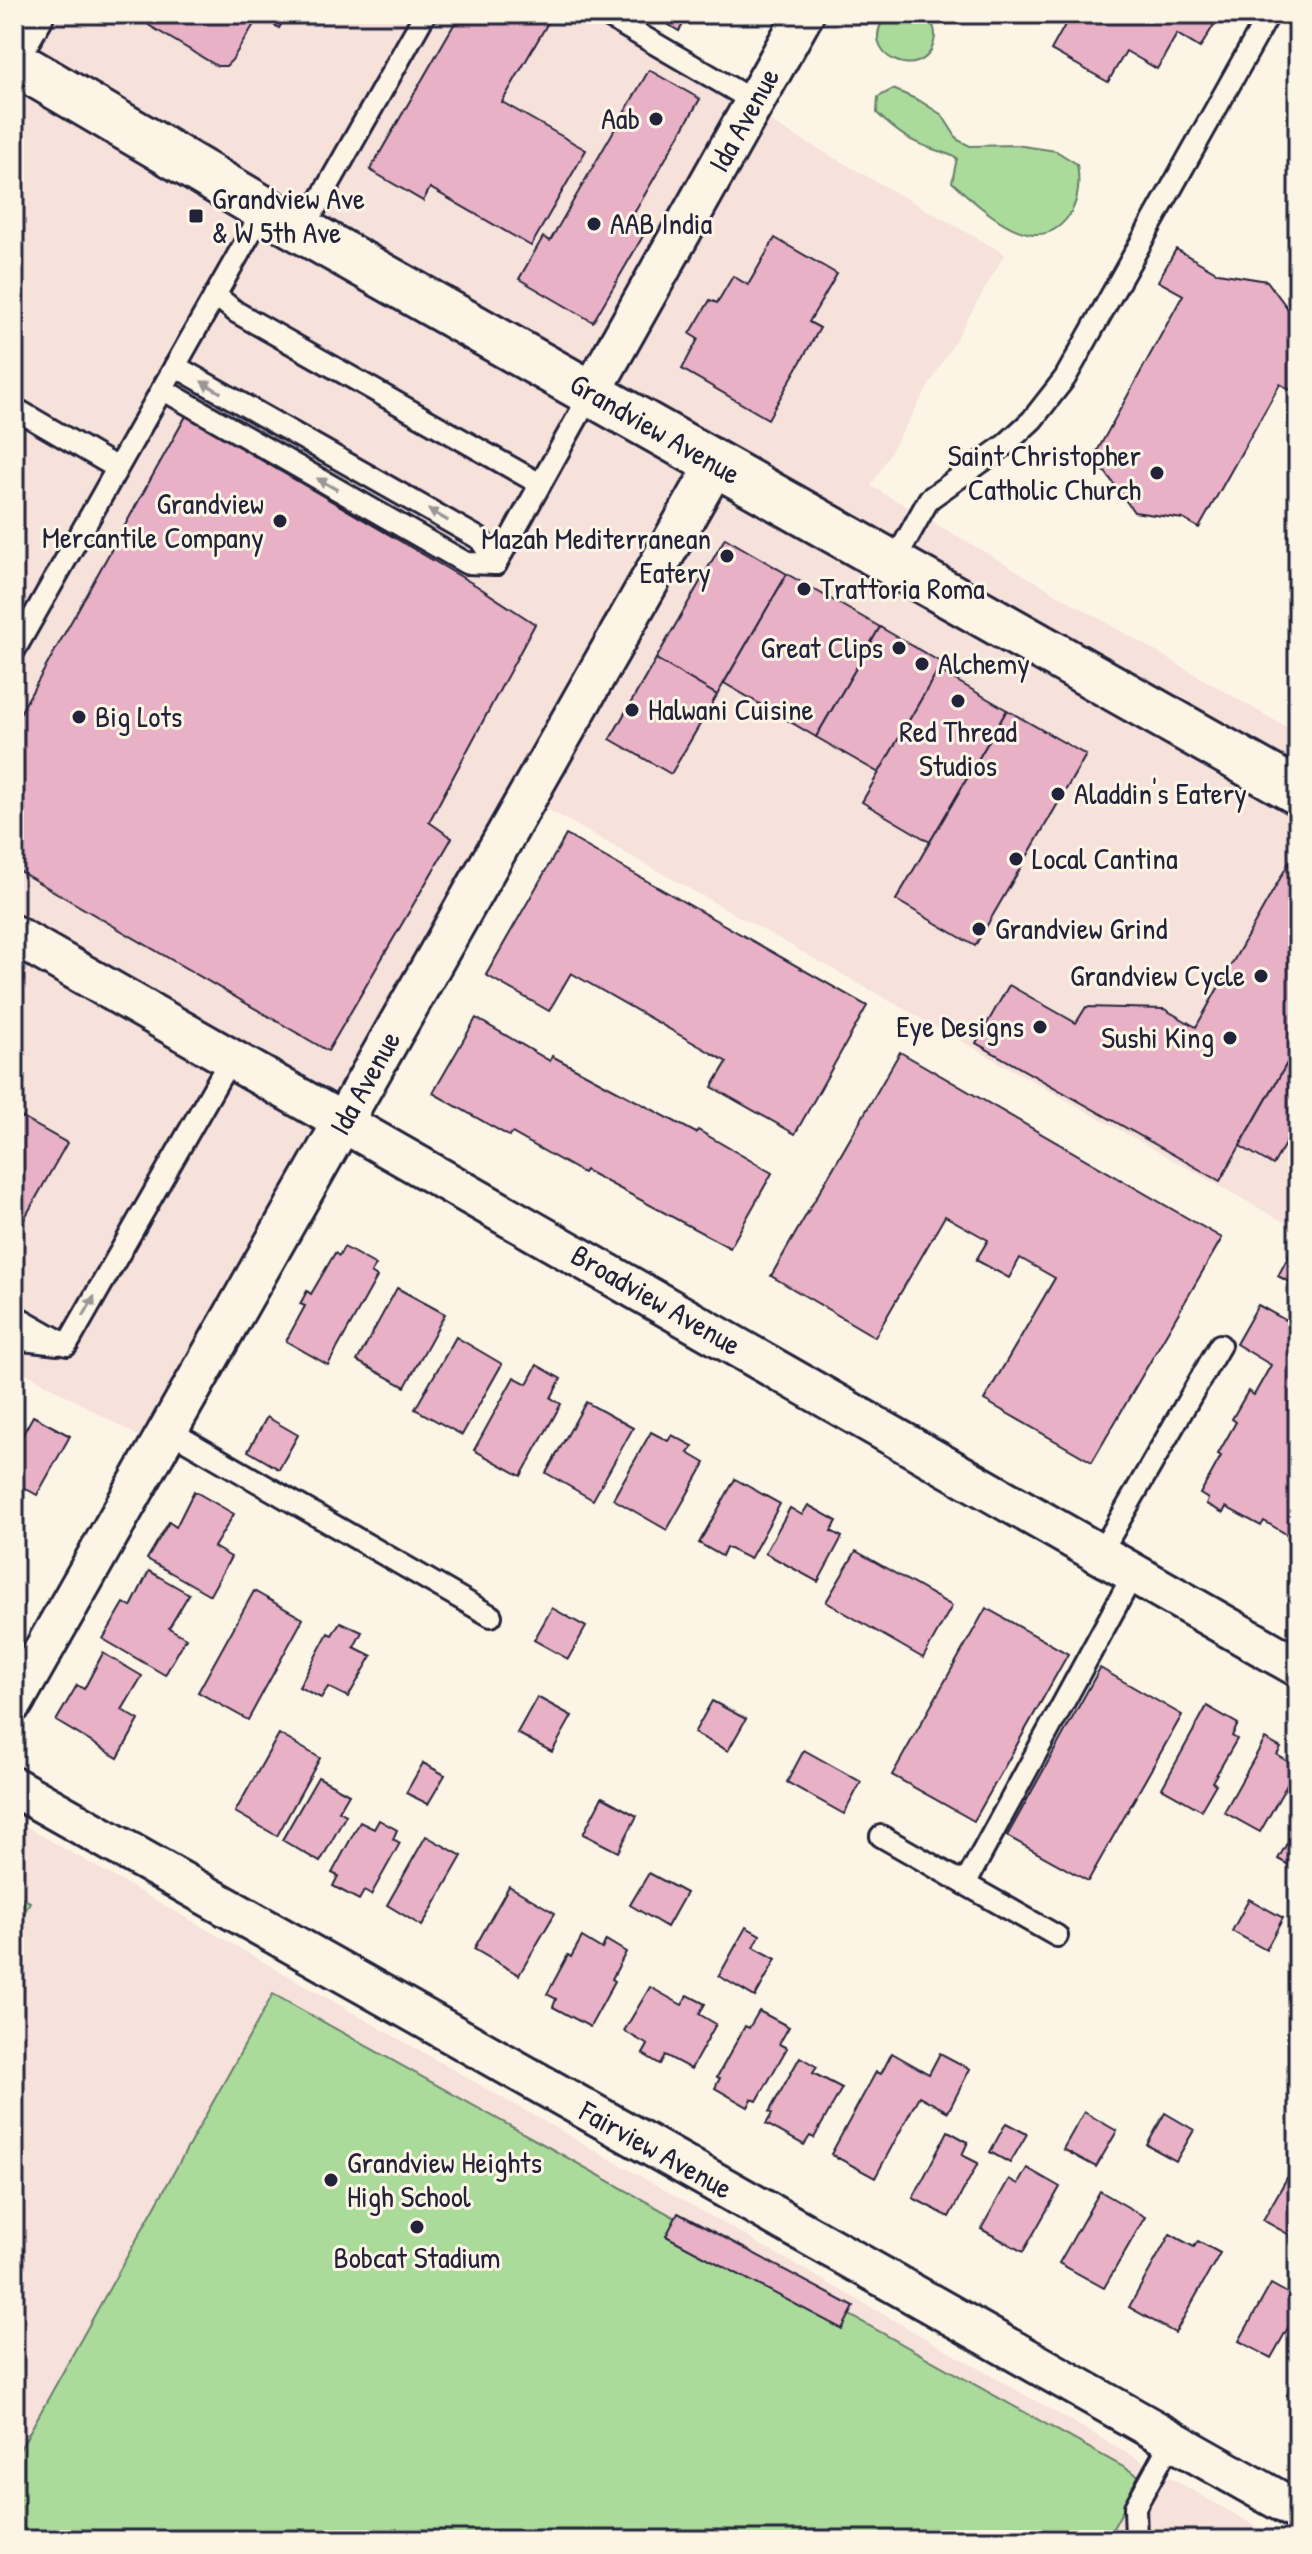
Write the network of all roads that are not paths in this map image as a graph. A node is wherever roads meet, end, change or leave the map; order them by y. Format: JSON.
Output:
{"nodes":[{"id":1,"x":31,"y":14,"type":"edge"},
{"id":2,"x":425,"y":14,"type":"edge"},
{"id":3,"x":604,"y":14,"type":"edge"},
{"id":4,"x":804,"y":14,"type":"edge"},
{"id":5,"x":1269,"y":14,"type":"edge"},
{"id":6,"x":14,"y":43,"type":"edge"},
{"id":7,"x":14,"y":62,"type":"edge"},
{"id":8,"x":755,"y":102,"type":"junction"},
{"id":9,"x":264,"y":209,"type":"junction"},
{"id":10,"x":303,"y":230,"type":"junction"},
{"id":11,"x":215,"y":295,"type":"junction"},
{"id":12,"x":175,"y":366,"type":"junction"},
{"id":13,"x":162,"y":389,"type":"junction"},
{"id":14,"x":591,"y":393,"type":"junction"},
{"id":15,"x":14,"y":408,"type":"edge"},
{"id":16,"x":716,"y":464,"type":"junction"},
{"id":17,"x":117,"y":468,"type":"junction"},
{"id":18,"x":540,"y":484,"type":"junction"},
{"id":19,"x":496,"y":564,"type":"junction"},
{"id":20,"x":893,"y":564,"type":"junction"},
{"id":21,"x":14,"y":651,"type":"edge"},
{"id":22,"x":1298,"y":792,"type":"edge"},
{"id":23,"x":14,"y":935,"type":"edge"},
{"id":24,"x":231,"y":1058,"type":"junction"},
{"id":25,"x":343,"y":1122,"type":"junction"},
{"id":26,"x":14,"y":1315,"type":"edge"},
{"id":27,"x":14,"y":1339,"type":"edge"},
{"id":28,"x":67,"y":1345,"type":"junction"},
{"id":29,"x":1220,"y":1345,"type":"dead end"},
{"id":30,"x":168,"y":1430,"type":"junction"},
{"id":31,"x":1100,"y":1554,"type":"junction"},
{"id":32,"x":1134,"y":1573,"type":"junction"},
{"id":33,"x":491,"y":1616,"type":"dead end"},
{"id":34,"x":1298,"y":1667,"type":"edge"},
{"id":35,"x":14,"y":1702,"type":"edge"},
{"id":36,"x":14,"y":1787,"type":"edge"},
{"id":37,"x":881,"y":1836,"type":"dead end"},
{"id":38,"x":965,"y":1884,"type":"junction"},
{"id":39,"x":1057,"y":1936,"type":"dead end"},
{"id":40,"x":1172,"y":2440,"type":"junction"},
{"id":41,"x":1298,"y":2511,"type":"edge"},
{"id":42,"x":1136,"y":2540,"type":"edge"}],
"edges":[{"from":1,"to":6,"type":"main road"},
{"from":2,"to":10,"type":"lane"},
{"from":3,"to":8,"type":"lane"},
{"from":4,"to":8,"type":"street","name":"Ida Avenue"},
{"from":5,"to":20,"type":"lane"},
{"from":7,"to":9,"type":"main road","name":"Grandview Avenue"},
{"from":8,"to":14,"type":"street","name":"Ida Avenue"},
{"from":9,"to":10,"type":"main road","name":"Grandview Avenue"},
{"from":9,"to":11,"type":"lane"},
{"from":10,"to":14,"type":"main road","name":"Grandview Avenue"},
{"from":11,"to":12,"type":"lane"},
{"from":11,"to":18,"type":"lane"},
{"from":12,"to":13,"type":"lane"},
{"from":19,"to":12,"type":"lane","one_way":true},
{"from":13,"to":17,"type":"lane"},
{"from":19,"to":13,"type":"lane","one_way":true},
{"from":14,"to":16,"type":"main road","name":"Grandview Avenue"},
{"from":14,"to":18,"type":"lane"},
{"from":15,"to":17,"type":"lane"},
{"from":16,"to":20,"type":"main road","name":"Grandview Avenue"},
{"from":16,"to":25,"type":"street","name":"Ida Avenue"},
{"from":17,"to":21,"type":"lane"},
{"from":18,"to":19,"type":"lane"},
{"from":20,"to":22,"type":"main road","name":"Grandview Avenue"},
{"from":23,"to":24,"type":"street","name":"Broadview Avenue"},
{"from":24,"to":25,"type":"street","name":"Broadview Avenue"},
{"from":28,"to":24,"type":"lane","one_way":true},
{"from":25,"to":30,"type":"street","name":"Ida Avenue"},
{"from":25,"to":31,"type":"street","name":"Broadview Avenue"},
{"from":26,"to":28,"type":"lane"},
{"from":27,"to":28,"type":"lane"},
{"from":29,"to":31,"type":"lane"},
{"from":30,"to":33,"type":"lane"},
{"from":30,"to":35,"type":"street","name":"Ida Avenue"},
{"from":31,"to":32,"type":"street","name":"Broadview Avenue"},
{"from":32,"to":34,"type":"street","name":"Broadview Avenue"},
{"from":32,"to":38,"type":"lane"},
{"from":36,"to":40,"type":"street","name":"Fairview Avenue"},
{"from":37,"to":38,"type":"lane"},
{"from":38,"to":39,"type":"lane"},
{"from":40,"to":41,"type":"street","name":"Fairview Avenue"},
{"from":40,"to":42,"type":"lane"}]}
